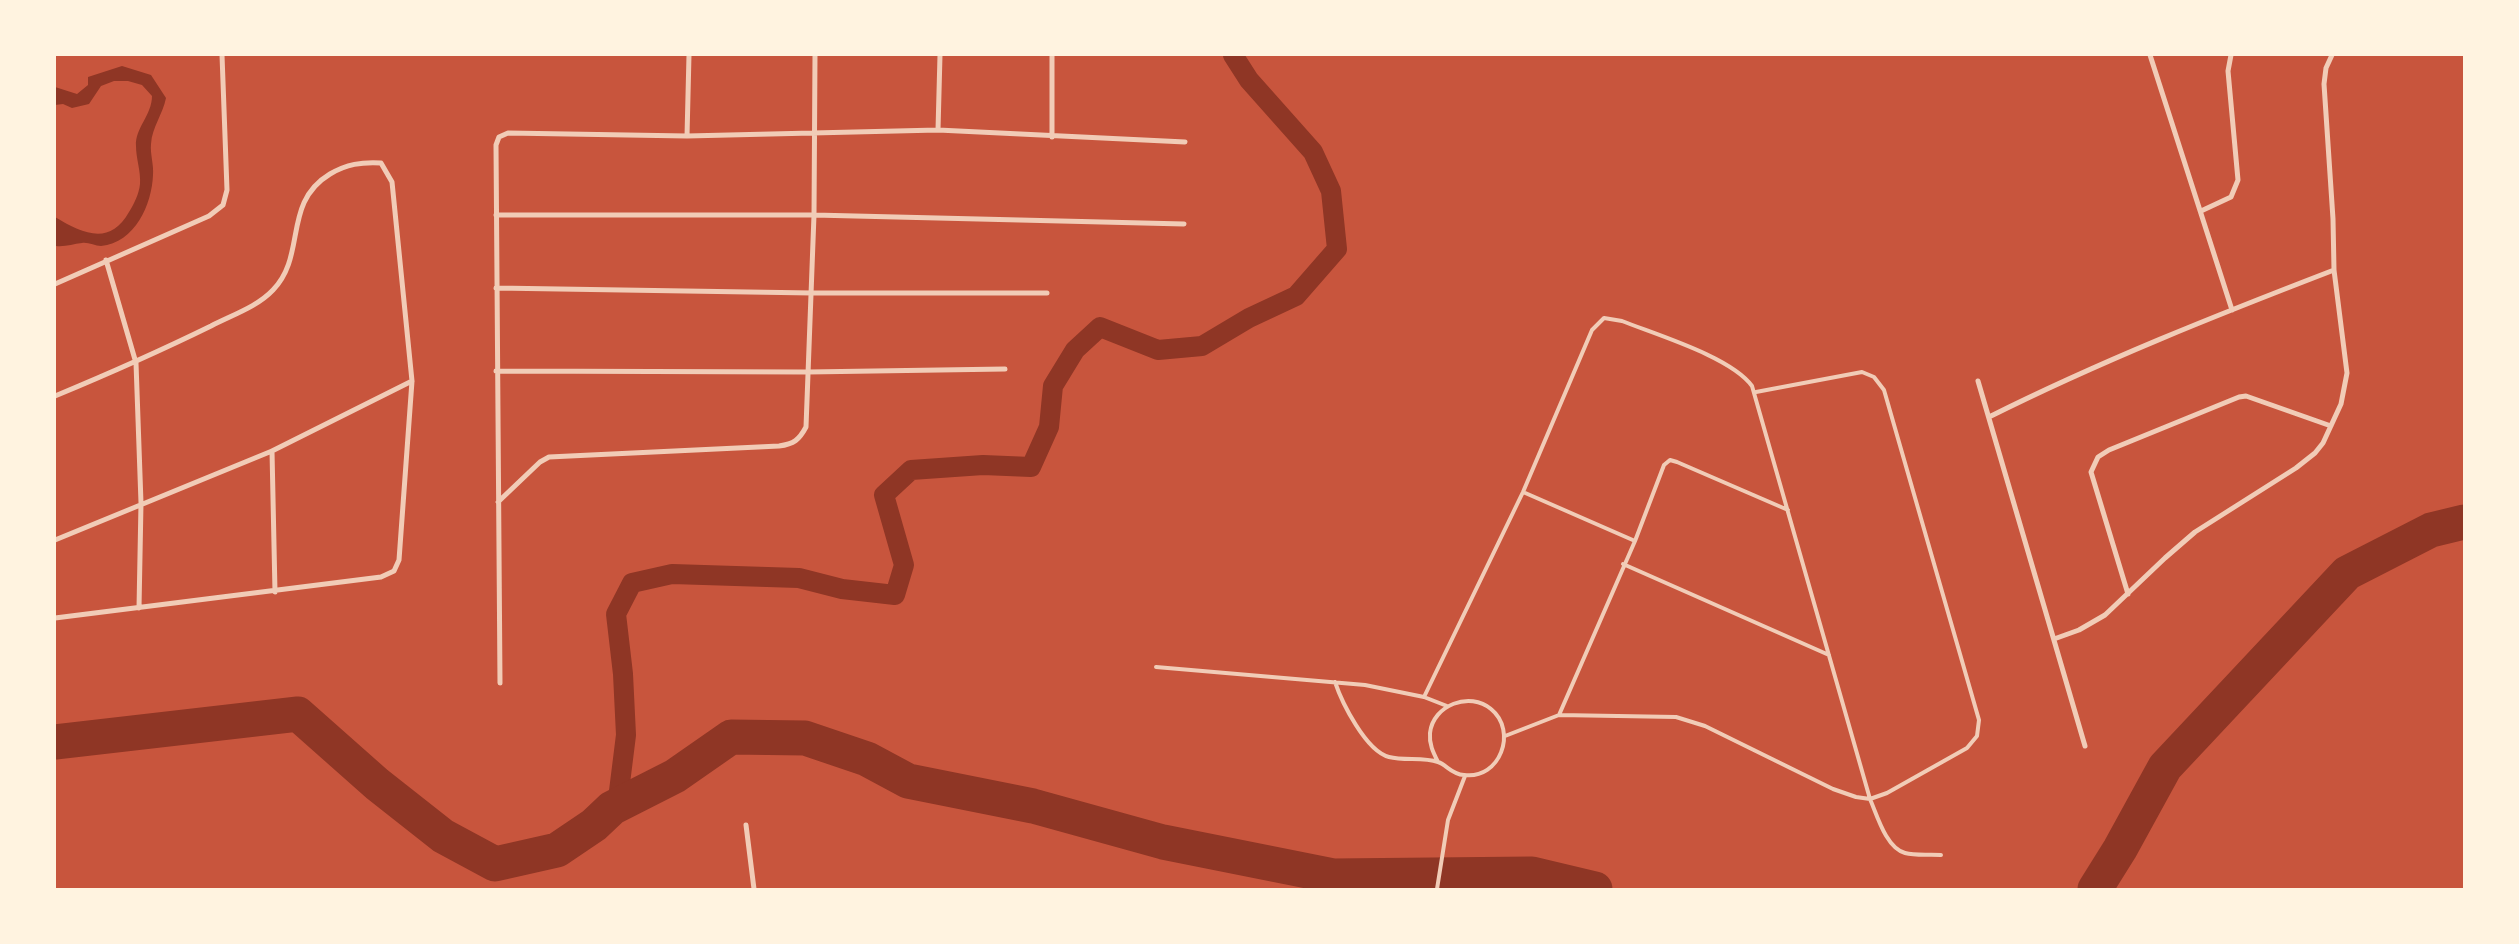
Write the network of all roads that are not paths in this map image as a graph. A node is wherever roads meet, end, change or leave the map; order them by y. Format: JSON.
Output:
{"nodes":[{"id":1,"x":222,"y":55,"type":"edge"},
{"id":2,"x":690,"y":55,"type":"edge"},
{"id":3,"x":816,"y":55,"type":"edge"},
{"id":4,"x":940,"y":55,"type":"edge"},
{"id":5,"x":1052,"y":55,"type":"edge"},
{"id":6,"x":2150,"y":55,"type":"edge"},
{"id":7,"x":2231,"y":55,"type":"edge"},
{"id":8,"x":2332,"y":55,"type":"edge"},
{"id":9,"x":938,"y":130,"type":"junction"},
{"id":10,"x":814,"y":134,"type":"junction"},
{"id":11,"x":687,"y":136,"type":"junction"},
{"id":12,"x":1052,"y":137,"type":"junction"},
{"id":13,"x":1185,"y":142,"type":"dead end"},
{"id":14,"x":2201,"y":211,"type":"junction"},
{"id":15,"x":496,"y":215,"type":"junction"},
{"id":16,"x":814,"y":216,"type":"junction"},
{"id":17,"x":1184,"y":224,"type":"dead end"},
{"id":18,"x":106,"y":260,"type":"junction"},
{"id":19,"x":2334,"y":270,"type":"junction"},
{"id":20,"x":55,"y":284,"type":"edge"},
{"id":21,"x":496,"y":288,"type":"junction"},
{"id":22,"x":812,"y":293,"type":"junction"},
{"id":23,"x":1047,"y":293,"type":"dead end"},
{"id":24,"x":2232,"y":310,"type":"junction"},
{"id":25,"x":136,"y":363,"type":"junction"},
{"id":26,"x":1005,"y":369,"type":"dead end"},
{"id":27,"x":496,"y":371,"type":"junction"},
{"id":28,"x":808,"y":372,"type":"junction"},
{"id":29,"x":412,"y":381,"type":"junction"},
{"id":30,"x":1978,"y":381,"type":"dead end"},
{"id":31,"x":1756,"y":392,"type":"junction"},
{"id":32,"x":55,"y":396,"type":"edge"},
{"id":33,"x":1989,"y":417,"type":"junction"},
{"id":34,"x":2331,"y":426,"type":"junction"},
{"id":35,"x":272,"y":451,"type":"junction"},
{"id":36,"x":1523,"y":492,"type":"junction"},
{"id":37,"x":498,"y":502,"type":"junction"},
{"id":38,"x":141,"y":503,"type":"junction"},
{"id":39,"x":1788,"y":510,"type":"junction"},
{"id":40,"x":55,"y":540,"type":"edge"},
{"id":41,"x":1635,"y":541,"type":"junction"},
{"id":42,"x":1623,"y":564,"type":"junction"},
{"id":43,"x":275,"y":592,"type":"junction"},
{"id":44,"x":2128,"y":594,"type":"junction"},
{"id":45,"x":139,"y":608,"type":"junction"},
{"id":46,"x":55,"y":618,"type":"edge"},
{"id":47,"x":2054,"y":639,"type":"junction"},
{"id":48,"x":1829,"y":656,"type":"junction"},
{"id":49,"x":1156,"y":667,"type":"dead end"},
{"id":50,"x":1335,"y":682,"type":"junction"},
{"id":51,"x":500,"y":684,"type":"dead end"},
{"id":52,"x":1424,"y":697,"type":"junction"},
{"id":53,"x":1447,"y":706,"type":"junction"},
{"id":54,"x":1559,"y":715,"type":"junction"},
{"id":55,"x":1505,"y":736,"type":"junction"},
{"id":56,"x":2085,"y":746,"type":"dead end"},
{"id":57,"x":1438,"y":762,"type":"junction"},
{"id":58,"x":1465,"y":776,"type":"junction"},
{"id":59,"x":1870,"y":798,"type":"junction"},
{"id":60,"x":746,"y":825,"type":"dead end"},
{"id":61,"x":1941,"y":855,"type":"dead end"},
{"id":62,"x":754,"y":889,"type":"edge"},
{"id":63,"x":1436,"y":889,"type":"edge"}],
"edges":[{"from":1,"to":18,"type":"street"},
{"from":2,"to":11,"type":"street"},
{"from":3,"to":10,"type":"street"},
{"from":4,"to":9,"type":"street"},
{"from":5,"to":12,"type":"street"},
{"from":6,"to":14,"type":"street"},
{"from":7,"to":14,"type":"street"},
{"from":8,"to":19,"type":"street"},
{"from":9,"to":10,"type":"street"},
{"from":9,"to":12,"type":"street"},
{"from":10,"to":11,"type":"street"},
{"from":10,"to":16,"type":"street"},
{"from":11,"to":15,"type":"street"},
{"from":12,"to":13,"type":"street"},
{"from":14,"to":24,"type":"street"},
{"from":15,"to":16,"type":"street"},
{"from":15,"to":21,"type":"street"},
{"from":16,"to":17,"type":"street"},
{"from":16,"to":22,"type":"street"},
{"from":18,"to":20,"type":"street"},
{"from":18,"to":25,"type":"street"},
{"from":19,"to":24,"type":"street"},
{"from":19,"to":34,"type":"street"},
{"from":21,"to":22,"type":"street"},
{"from":21,"to":27,"type":"street"},
{"from":22,"to":23,"type":"street"},
{"from":22,"to":28,"type":"street"},
{"from":24,"to":33,"type":"street"},
{"from":25,"to":29,"type":"street"},
{"from":25,"to":32,"type":"street"},
{"from":25,"to":38,"type":"street"},
{"from":26,"to":28,"type":"street"},
{"from":27,"to":28,"type":"street"},
{"from":27,"to":37,"type":"street"},
{"from":28,"to":37,"type":"street"},
{"from":29,"to":35,"type":"street"},
{"from":29,"to":43,"type":"street"},
{"from":30,"to":33,"type":"street"},
{"from":31,"to":36,"type":"lane"},
{"from":31,"to":39,"type":"lane"},
{"from":31,"to":59,"type":"lane"},
{"from":33,"to":47,"type":"street"},
{"from":34,"to":44,"type":"street"},
{"from":34,"to":44,"type":"street"},
{"from":35,"to":38,"type":"street"},
{"from":35,"to":43,"type":"street"},
{"from":36,"to":41,"type":"lane"},
{"from":36,"to":52,"type":"lane"},
{"from":37,"to":51,"type":"street"},
{"from":38,"to":40,"type":"street"},
{"from":38,"to":45,"type":"street"},
{"from":39,"to":41,"type":"lane"},
{"from":39,"to":48,"type":"lane"},
{"from":41,"to":42,"type":"lane"},
{"from":42,"to":48,"type":"lane"},
{"from":42,"to":54,"type":"lane"},
{"from":43,"to":45,"type":"street"},
{"from":44,"to":47,"type":"street"},
{"from":45,"to":46,"type":"street"},
{"from":47,"to":56,"type":"street"},
{"from":48,"to":59,"type":"lane"},
{"from":49,"to":50,"type":"lane"},
{"from":50,"to":52,"type":"lane"},
{"from":50,"to":57,"type":"lane"},
{"from":52,"to":53,"type":"lane"},
{"from":53,"to":55,"type":"lane"},
{"from":53,"to":57,"type":"lane"},
{"from":54,"to":55,"type":"lane"},
{"from":54,"to":59,"type":"lane"},
{"from":55,"to":58,"type":"lane"},
{"from":57,"to":58,"type":"lane"},
{"from":58,"to":63,"type":"lane"},
{"from":59,"to":61,"type":"lane"},
{"from":60,"to":62,"type":"street"}]}
